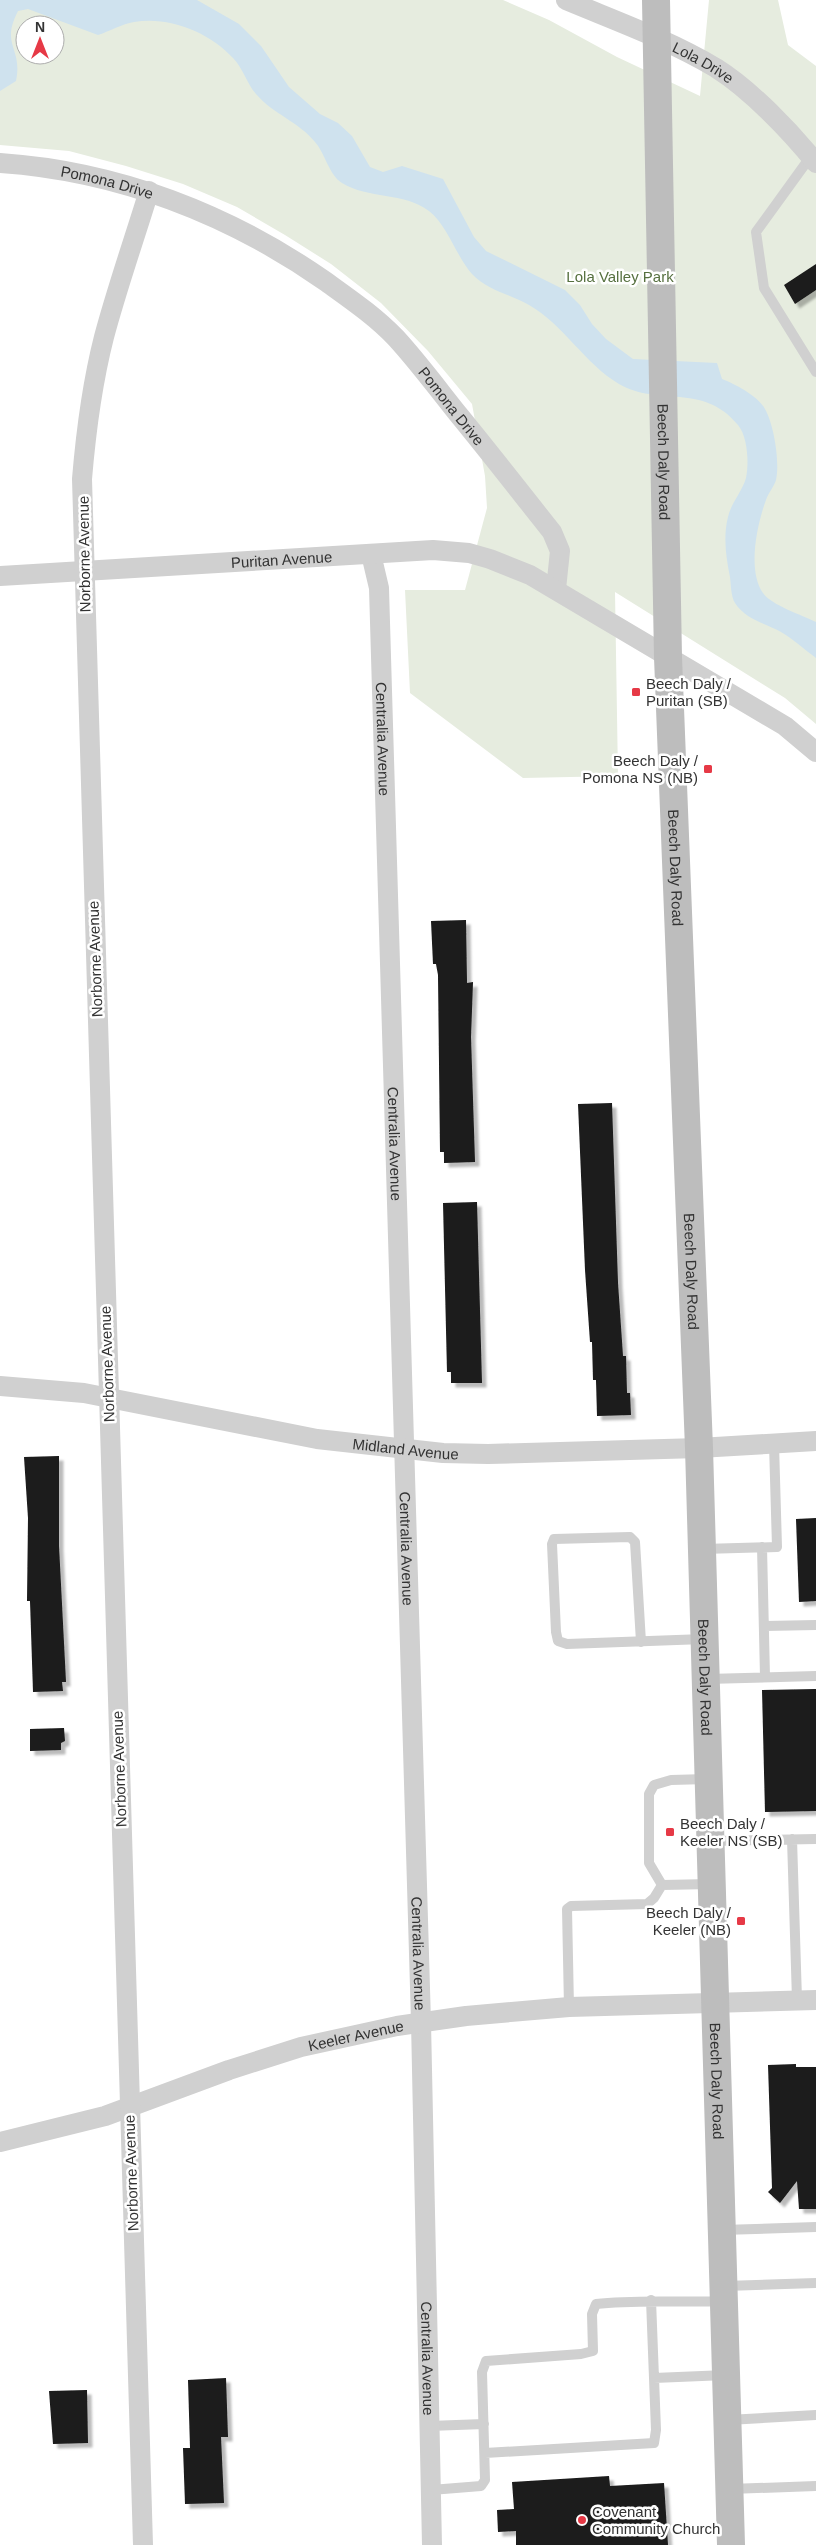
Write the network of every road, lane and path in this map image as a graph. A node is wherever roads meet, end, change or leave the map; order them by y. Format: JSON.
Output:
{"nodes":[{"id":1,"x":566,"y":0,"type":"edge"},
{"id":2,"x":656,"y":0,"type":"edge"},
{"id":3,"x":656,"y":38,"type":"junction"},
{"id":4,"x":813,"y":159,"type":"edge"},
{"id":5,"x":0,"y":163,"type":"edge"},
{"id":6,"x":149,"y":191,"type":"junction"},
{"id":7,"x":816,"y":372,"type":"edge"},
{"id":8,"x":371,"y":554,"type":"junction"},
{"id":9,"x":83,"y":571,"type":"junction"},
{"id":10,"x":0,"y":576,"type":"edge"},
{"id":11,"x":556,"y":589,"type":"junction"},
{"id":12,"x":668,"y":657,"type":"junction"},
{"id":13,"x":816,"y":752,"type":"edge"},
{"id":14,"x":0,"y":1386,"type":"edge"},
{"id":15,"x":108,"y":1397,"type":"junction"},
{"id":16,"x":816,"y":1441,"type":"edge"},
{"id":17,"x":774,"y":1444,"type":"junction"},
{"id":18,"x":404,"y":1448,"type":"junction"},
{"id":19,"x":699,"y":1448,"type":"junction"},
{"id":20,"x":762,"y":1547,"type":"junction"},
{"id":21,"x":702,"y":1549,"type":"junction"},
{"id":22,"x":816,"y":1625,"type":"edge"},
{"id":23,"x":764,"y":1626,"type":"junction"},
{"id":24,"x":705,"y":1639,"type":"junction"},
{"id":25,"x":641,"y":1642,"type":"junction"},
{"id":26,"x":816,"y":1676,"type":"edge"},
{"id":27,"x":766,"y":1677,"type":"junction"},
{"id":28,"x":706,"y":1679,"type":"junction"},
{"id":29,"x":709,"y":1778,"type":"junction"},
{"id":30,"x":792,"y":1839,"type":"junction"},
{"id":31,"x":816,"y":1839,"type":"edge"},
{"id":32,"x":711,"y":1841,"type":"junction"},
{"id":33,"x":712,"y":1884,"type":"junction"},
{"id":34,"x":662,"y":1885,"type":"junction"},
{"id":35,"x":806,"y":2000,"type":"edge"},
{"id":36,"x":716,"y":2003,"type":"junction"},
{"id":37,"x":569,"y":2007,"type":"junction"},
{"id":38,"x":421,"y":2022,"type":"junction"},
{"id":39,"x":129,"y":2107,"type":"junction"},
{"id":40,"x":0,"y":2142,"type":"edge"},
{"id":41,"x":816,"y":2227,"type":"edge"},
{"id":42,"x":722,"y":2230,"type":"junction"},
{"id":43,"x":816,"y":2283,"type":"edge"},
{"id":44,"x":724,"y":2293,"type":"junction"},
{"id":45,"x":651,"y":2300,"type":"junction"},
{"id":46,"x":726,"y":2375,"type":"junction"},
{"id":47,"x":654,"y":2378,"type":"junction"},
{"id":48,"x":816,"y":2415,"type":"edge"},
{"id":49,"x":727,"y":2420,"type":"junction"},
{"id":50,"x":484,"y":2424,"type":"junction"},
{"id":51,"x":429,"y":2426,"type":"junction"},
{"id":52,"x":485,"y":2453,"type":"junction"},
{"id":53,"x":816,"y":2486,"type":"edge"},
{"id":54,"x":729,"y":2489,"type":"junction"},
{"id":55,"x":431,"y":2490,"type":"junction"},
{"id":56,"x":143,"y":2545,"type":"edge"},
{"id":57,"x":432,"y":2545,"type":"edge"},
{"id":58,"x":731,"y":2545,"type":"edge"}],
"edges":[{"from":1,"to":3,"type":"street","name":"Lola Drive"},
{"from":2,"to":3,"type":"main road","name":"Beech Daly Road"},
{"from":3,"to":4,"type":"street","name":"Lola Drive"},
{"from":3,"to":12,"type":"main road","name":"Beech Daly Road"},
{"from":4,"to":7,"type":"lane"},
{"from":5,"to":6,"type":"street","name":"Pomona Drive"},
{"from":6,"to":9,"type":"street","name":"Norborne Avenue"},
{"from":6,"to":11,"type":"street","name":"Pomona Drive"},
{"from":8,"to":9,"type":"street","name":"Puritan Avenue"},
{"from":8,"to":11,"type":"street","name":"Puritan Avenue"},
{"from":8,"to":18,"type":"street","name":"Centralia Avenue"},
{"from":9,"to":10,"type":"street","name":"Puritan Avenue"},
{"from":9,"to":15,"type":"street","name":"Norborne Avenue"},
{"from":11,"to":12,"type":"street"},
{"from":12,"to":13,"type":"street"},
{"from":12,"to":19,"type":"main road","name":"Beech Daly Road"},
{"from":14,"to":15,"type":"street","name":"Midland Avenue"},
{"from":15,"to":18,"type":"street","name":"Midland Avenue"},
{"from":15,"to":39,"type":"street","name":"Norborne Avenue"},
{"from":16,"to":17,"type":"street","name":"Midland Avenue"},
{"from":17,"to":19,"type":"street","name":"Midland Avenue"},
{"from":17,"to":20,"type":"lane"},
{"from":18,"to":19,"type":"street","name":"Midland Avenue"},
{"from":18,"to":38,"type":"street","name":"Centralia Avenue"},
{"from":19,"to":21,"type":"main road","name":"Beech Daly Road"},
{"from":20,"to":21,"type":"lane"},
{"from":20,"to":23,"type":"lane"},
{"from":21,"to":24,"type":"main road","name":"Beech Daly Road"},
{"from":22,"to":23,"type":"lane"},
{"from":23,"to":27,"type":"lane"},
{"from":24,"to":25,"type":"lane"},
{"from":24,"to":28,"type":"main road","name":"Beech Daly Road"},
{"from":25,"to":25,"type":"lane"},
{"from":26,"to":27,"type":"lane"},
{"from":27,"to":28,"type":"lane"},
{"from":28,"to":29,"type":"main road","name":"Beech Daly Road"},
{"from":29,"to":32,"type":"main road","name":"Beech Daly Road"},
{"from":29,"to":34,"type":"lane"},
{"from":30,"to":31,"type":"lane"},
{"from":30,"to":32,"type":"lane"},
{"from":30,"to":35,"type":"lane"},
{"from":32,"to":33,"type":"main road","name":"Beech Daly Road"},
{"from":33,"to":34,"type":"lane"},
{"from":33,"to":36,"type":"main road","name":"Beech Daly Road"},
{"from":34,"to":37,"type":"lane"},
{"from":35,"to":36,"type":"street","name":"Keeler Avenue"},
{"from":36,"to":37,"type":"street","name":"Keeler Avenue"},
{"from":36,"to":42,"type":"main road","name":"Beech Daly Road"},
{"from":37,"to":38,"type":"street","name":"Keeler Avenue"},
{"from":38,"to":39,"type":"street","name":"Keeler Avenue"},
{"from":38,"to":51,"type":"street","name":"Centralia Avenue"},
{"from":39,"to":40,"type":"street","name":"Keeler Avenue"},
{"from":39,"to":56,"type":"street","name":"Norborne Avenue"},
{"from":41,"to":42,"type":"lane"},
{"from":42,"to":44,"type":"main road","name":"Beech Daly Road"},
{"from":43,"to":44,"type":"lane"},
{"from":44,"to":45,"type":"lane"},
{"from":44,"to":46,"type":"main road","name":"Beech Daly Road"},
{"from":45,"to":47,"type":"lane"},
{"from":45,"to":50,"type":"lane"},
{"from":46,"to":47,"type":"lane"},
{"from":46,"to":49,"type":"main road","name":"Beech Daly Road"},
{"from":47,"to":52,"type":"lane"},
{"from":48,"to":49,"type":"lane"},
{"from":49,"to":54,"type":"main road","name":"Beech Daly Road"},
{"from":50,"to":51,"type":"lane"},
{"from":50,"to":52,"type":"lane"},
{"from":51,"to":55,"type":"street","name":"Centralia Avenue"},
{"from":52,"to":55,"type":"lane"},
{"from":53,"to":54,"type":"lane"},
{"from":54,"to":58,"type":"main road","name":"Beech Daly Road"},
{"from":55,"to":57,"type":"street","name":"Centralia Avenue"}]}
